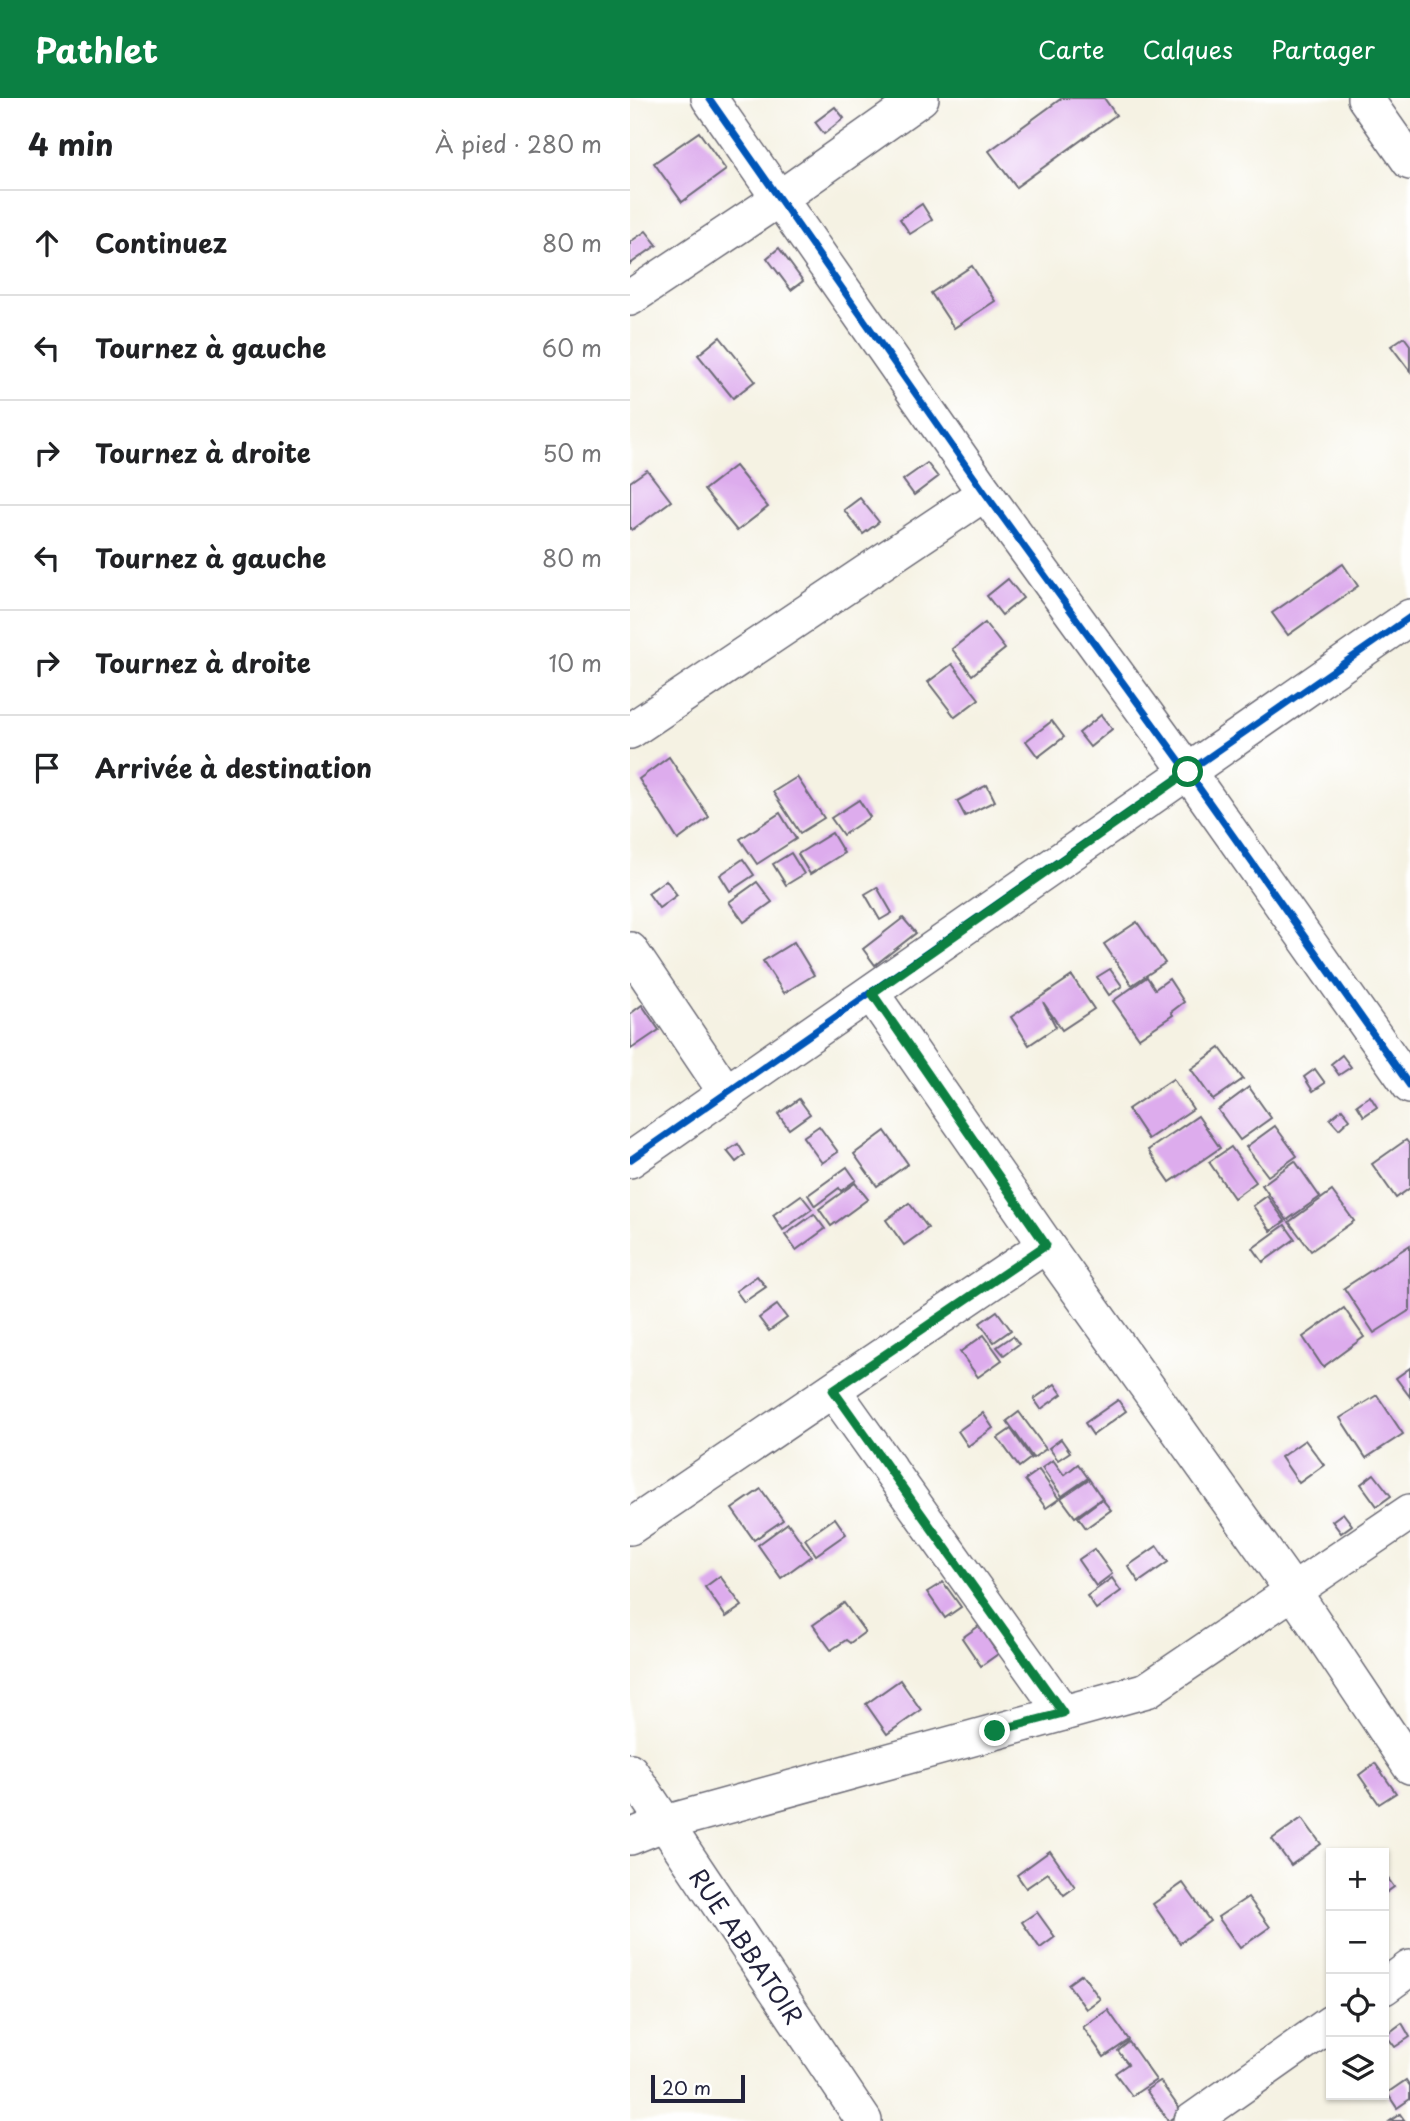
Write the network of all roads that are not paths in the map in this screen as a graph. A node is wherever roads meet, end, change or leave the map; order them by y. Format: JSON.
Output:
{"nodes":[{"id":1,"x":709,"y":98,"type":"edge"},
{"id":2,"x":921,"y":98,"type":"edge"},
{"id":3,"x":1364,"y":98,"type":"edge"},
{"id":4,"x":1410,"y":162,"type":"edge"},
{"id":5,"x":780,"y":198,"type":"junction"},
{"id":6,"x":630,"y":298,"type":"edge"},
{"id":7,"x":985,"y":493,"type":"junction"},
{"id":8,"x":1410,"y":617,"type":"edge"},
{"id":9,"x":630,"y":731,"type":"edge"},
{"id":10,"x":1188,"y":772,"type":"junction"},
{"id":11,"x":630,"y":950,"type":"edge"},
{"id":12,"x":872,"y":993,"type":"junction"},
{"id":13,"x":1404,"y":1063,"type":"edge"},
{"id":14,"x":727,"y":1094,"type":"junction"},
{"id":15,"x":630,"y":1160,"type":"edge"},
{"id":16,"x":1046,"y":1245,"type":"junction"},
{"id":17,"x":833,"y":1390,"type":"junction"},
{"id":18,"x":1410,"y":1512,"type":"edge"},
{"id":19,"x":630,"y":1527,"type":"edge"},
{"id":20,"x":1293,"y":1591,"type":"junction"},
{"id":21,"x":1063,"y":1713,"type":"junction"},
{"id":22,"x":1410,"y":1766,"type":"edge"},
{"id":23,"x":630,"y":1771,"type":"edge"},
{"id":24,"x":665,"y":1823,"type":"junction"},
{"id":25,"x":630,"y":1837,"type":"edge"},
{"id":26,"x":1410,"y":1968,"type":"edge"},
{"id":27,"x":1389,"y":1983,"type":"edge"},
{"id":28,"x":1326,"y":2027,"type":"edge"},
{"id":29,"x":864,"y":2121,"type":"edge"},
{"id":30,"x":1192,"y":2121,"type":"edge"}],
"edges":[{"from":1,"to":5,"type":"street"},
{"from":2,"to":5,"type":"street"},
{"from":3,"to":4,"type":"street"},
{"from":5,"to":6,"type":"street"},
{"from":5,"to":7,"type":"street"},
{"from":7,"to":9,"type":"street"},
{"from":7,"to":10,"type":"street"},
{"from":8,"to":10,"type":"street"},
{"from":10,"to":12,"type":"street"},
{"from":10,"to":13,"type":"street"},
{"from":11,"to":14,"type":"street"},
{"from":12,"to":14,"type":"street"},
{"from":12,"to":16,"type":"street"},
{"from":14,"to":15,"type":"street"},
{"from":16,"to":17,"type":"street"},
{"from":16,"to":20,"type":"street"},
{"from":17,"to":19,"type":"street"},
{"from":17,"to":21,"type":"street"},
{"from":18,"to":20,"type":"street"},
{"from":20,"to":21,"type":"street"},
{"from":20,"to":22,"type":"street"},
{"from":21,"to":24,"type":"street"},
{"from":23,"to":24,"type":"street","name":"RUE ABBATOIR"},
{"from":24,"to":25,"type":"street"},
{"from":24,"to":29,"type":"street","name":"RUE ABBATOIR"},
{"from":26,"to":27,"type":"street"},
{"from":28,"to":30,"type":"street"}]}
